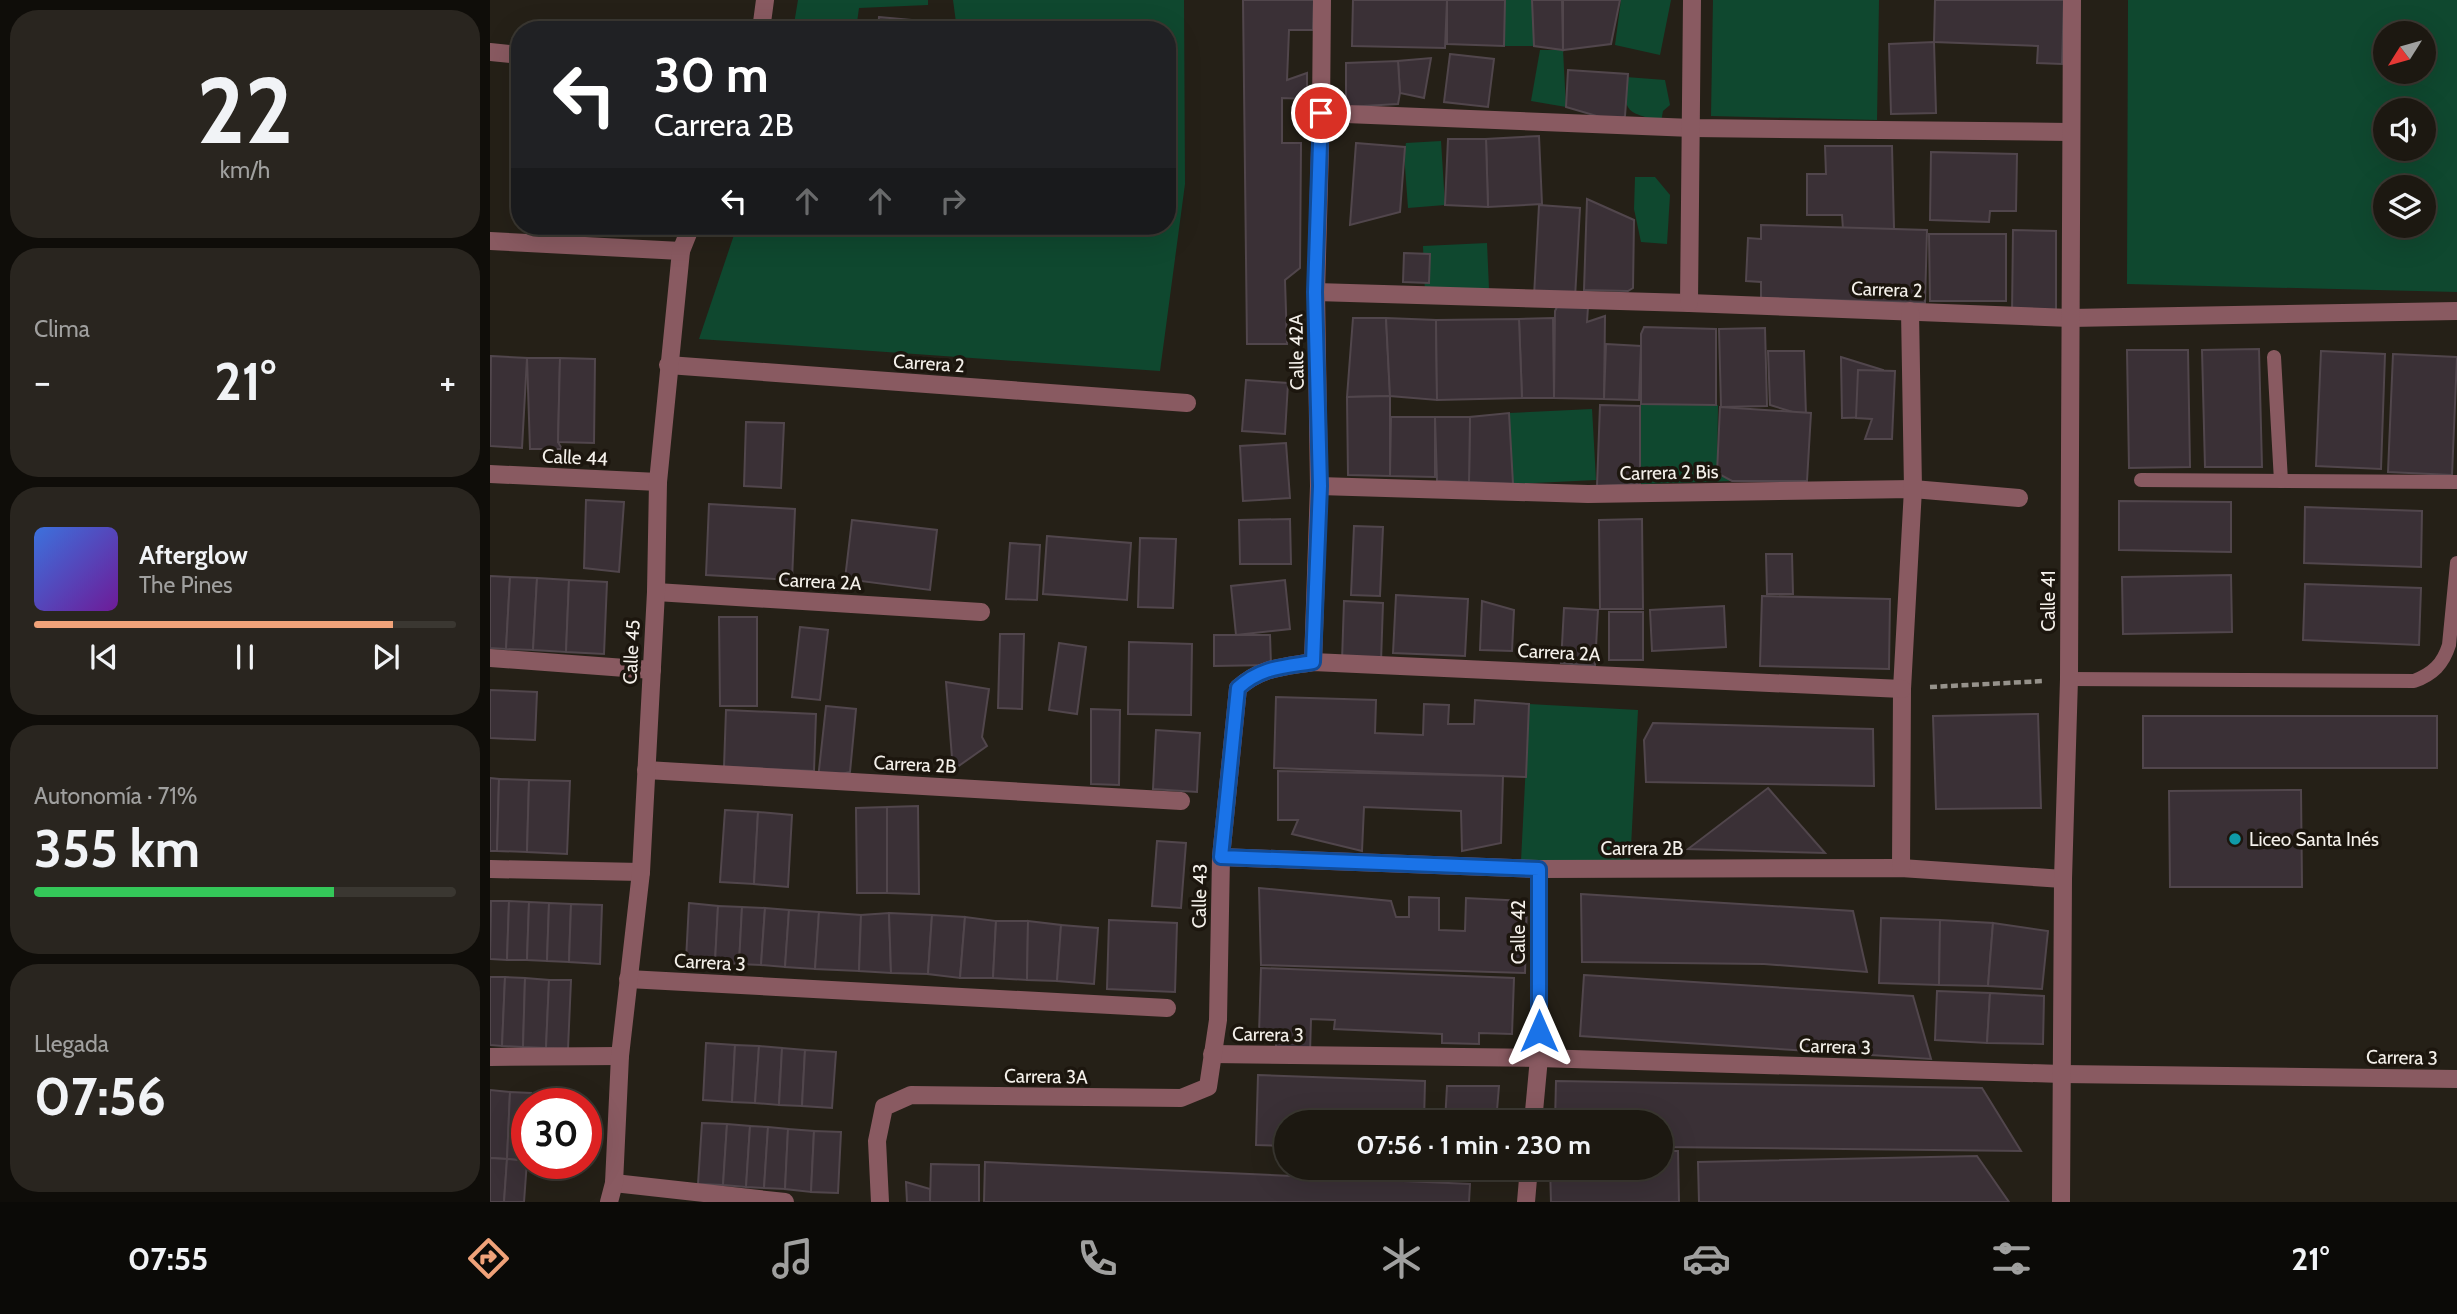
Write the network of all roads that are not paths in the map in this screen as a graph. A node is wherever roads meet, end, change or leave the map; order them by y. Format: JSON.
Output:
{"nodes":[{"id":1,"x":765,"y":0,"type":"edge"},
{"id":2,"x":1322,"y":0,"type":"edge"},
{"id":3,"x":1692,"y":0,"type":"edge"},
{"id":4,"x":2072,"y":0,"type":"edge"},
{"id":5,"x":762,"y":21,"type":"edge"},
{"id":6,"x":490,"y":52,"type":"edge"},
{"id":7,"x":511,"y":54,"type":"edge"},
{"id":8,"x":1321,"y":113,"type":"junction"},
{"id":9,"x":1692,"y":128,"type":"junction"},
{"id":10,"x":2070,"y":132,"type":"junction"},
{"id":11,"x":687,"y":235,"type":"edge"},
{"id":12,"x":490,"y":241,"type":"edge"},
{"id":13,"x":681,"y":251,"type":"junction"},
{"id":14,"x":1315,"y":292,"type":"junction"},
{"id":15,"x":1689,"y":303,"type":"junction"},
{"id":16,"x":1910,"y":311,"type":"junction"},
{"id":17,"x":2457,"y":311,"type":"edge"},
{"id":18,"x":2070,"y":318,"type":"junction"},
{"id":19,"x":2274,"y":357,"type":"dead end"},
{"id":20,"x":668,"y":365,"type":"junction"},
{"id":21,"x":1187,"y":403,"type":"dead end"},
{"id":22,"x":490,"y":474,"type":"edge"},
{"id":23,"x":2141,"y":480,"type":"dead end"},
{"id":24,"x":2281,"y":481,"type":"junction"},
{"id":25,"x":658,"y":482,"type":"junction"},
{"id":26,"x":2457,"y":482,"type":"edge"},
{"id":27,"x":1320,"y":486,"type":"junction"},
{"id":28,"x":1913,"y":489,"type":"junction"},
{"id":29,"x":2019,"y":498,"type":"dead end"},
{"id":30,"x":2457,"y":563,"type":"edge"},
{"id":31,"x":656,"y":592,"type":"junction"},
{"id":32,"x":981,"y":612,"type":"dead end"},
{"id":33,"x":490,"y":658,"type":"edge"},
{"id":34,"x":1313,"y":662,"type":"junction"},
{"id":35,"x":652,"y":670,"type":"junction"},
{"id":36,"x":2069,"y":679,"type":"junction"},
{"id":37,"x":1902,"y":689,"type":"junction"},
{"id":38,"x":1235,"y":706,"type":"joint"},
{"id":39,"x":646,"y":770,"type":"junction"},
{"id":40,"x":1181,"y":801,"type":"dead end"},
{"id":41,"x":1221,"y":857,"type":"junction"},
{"id":42,"x":1901,"y":868,"type":"junction"},
{"id":43,"x":490,"y":869,"type":"edge"},
{"id":44,"x":1539,"y":869,"type":"junction"},
{"id":45,"x":641,"y":872,"type":"junction"},
{"id":46,"x":2063,"y":879,"type":"junction"},
{"id":47,"x":628,"y":979,"type":"junction"},
{"id":48,"x":1167,"y":1008,"type":"dead end"},
{"id":49,"x":1212,"y":1054,"type":"junction"},
{"id":50,"x":620,"y":1056,"type":"junction"},
{"id":51,"x":490,"y":1057,"type":"edge"},
{"id":52,"x":1539,"y":1058,"type":"junction"},
{"id":53,"x":2062,"y":1074,"type":"junction"},
{"id":54,"x":2457,"y":1079,"type":"edge"},
{"id":55,"x":1208,"y":1087,"type":"joint"},
{"id":56,"x":1534,"y":1110,"type":"edge"},
{"id":57,"x":1528,"y":1180,"type":"edge"},
{"id":58,"x":614,"y":1183,"type":"junction"},
{"id":59,"x":609,"y":1202,"type":"edge"},
{"id":60,"x":785,"y":1202,"type":"edge"},
{"id":61,"x":880,"y":1202,"type":"edge"},
{"id":62,"x":1526,"y":1202,"type":"edge"},
{"id":63,"x":2061,"y":1202,"type":"edge"}],
"edges":[{"from":1,"to":5,"type":"street"},
{"from":2,"to":8,"type":"street","name":"Calle 42A"},
{"from":3,"to":9,"type":"street"},
{"from":4,"to":10,"type":"street","name":"Calle 41"},
{"from":6,"to":7,"type":"street"},
{"from":8,"to":9,"type":"street"},
{"from":8,"to":14,"type":"street","name":"Calle 42A"},
{"from":9,"to":10,"type":"street"},
{"from":9,"to":15,"type":"street"},
{"from":10,"to":18,"type":"street","name":"Calle 41"},
{"from":11,"to":13,"type":"street"},
{"from":12,"to":13,"type":"street"},
{"from":13,"to":20,"type":"street","name":"Calle 45"},
{"from":14,"to":15,"type":"street","name":"Carrera 2"},
{"from":14,"to":27,"type":"street","name":"Calle 42A"},
{"from":15,"to":16,"type":"street","name":"Carrera 2"},
{"from":16,"to":18,"type":"street","name":"Carrera 2"},
{"from":16,"to":28,"type":"street"},
{"from":17,"to":18,"type":"street","name":"Carrera 2"},
{"from":18,"to":36,"type":"street","name":"Calle 41"},
{"from":19,"to":24,"type":"lane"},
{"from":20,"to":21,"type":"street","name":"Carrera 2"},
{"from":20,"to":25,"type":"street","name":"Calle 45"},
{"from":22,"to":25,"type":"street","name":"Calle 44"},
{"from":23,"to":24,"type":"lane"},
{"from":24,"to":26,"type":"lane"},
{"from":25,"to":31,"type":"street","name":"Calle 45"},
{"from":27,"to":28,"type":"street","name":"Carrera 2 Bis"},
{"from":27,"to":34,"type":"street","name":"Calle 42A"},
{"from":28,"to":29,"type":"street","name":"Carrera 2 Bis"},
{"from":28,"to":37,"type":"street"},
{"from":30,"to":36,"type":"lane"},
{"from":31,"to":32,"type":"street","name":"Carrera 2A"},
{"from":31,"to":35,"type":"street","name":"Calle 45"},
{"from":33,"to":35,"type":"street"},
{"from":34,"to":37,"type":"street","name":"Carrera 2A"},
{"from":34,"to":38,"type":"street","name":"Carrera 2A"},
{"from":35,"to":39,"type":"street","name":"Calle 45"},
{"from":36,"to":46,"type":"street","name":"Calle 41"},
{"from":37,"to":42,"type":"street"},
{"from":38,"to":41,"type":"street","name":"Calle 43"},
{"from":39,"to":40,"type":"street","name":"Carrera 2B"},
{"from":39,"to":45,"type":"street","name":"Calle 45"},
{"from":41,"to":44,"type":"street","name":"Carrera 2B"},
{"from":41,"to":49,"type":"street","name":"Calle 43"},
{"from":42,"to":44,"type":"street","name":"Carrera 2B"},
{"from":42,"to":46,"type":"street","name":"Carrera 2B"},
{"from":43,"to":45,"type":"street"},
{"from":44,"to":52,"type":"street","name":"Calle 42"},
{"from":45,"to":47,"type":"street","name":"Calle 45"},
{"from":46,"to":53,"type":"street","name":"Calle 41"},
{"from":47,"to":48,"type":"street","name":"Carrera 3"},
{"from":47,"to":50,"type":"street","name":"Calle 45"},
{"from":49,"to":52,"type":"street","name":"Carrera 3"},
{"from":49,"to":55,"type":"street","name":"Calle 43"},
{"from":50,"to":51,"type":"street"},
{"from":50,"to":58,"type":"street"},
{"from":52,"to":53,"type":"street","name":"Carrera 3"},
{"from":52,"to":56,"type":"street","name":"Calle 42"},
{"from":53,"to":54,"type":"street","name":"Carrera 3"},
{"from":53,"to":63,"type":"street","name":"Calle 41"},
{"from":55,"to":61,"type":"street","name":"Carrera 3A"},
{"from":57,"to":62,"type":"street"},
{"from":58,"to":59,"type":"street"},
{"from":58,"to":60,"type":"street"}]}
